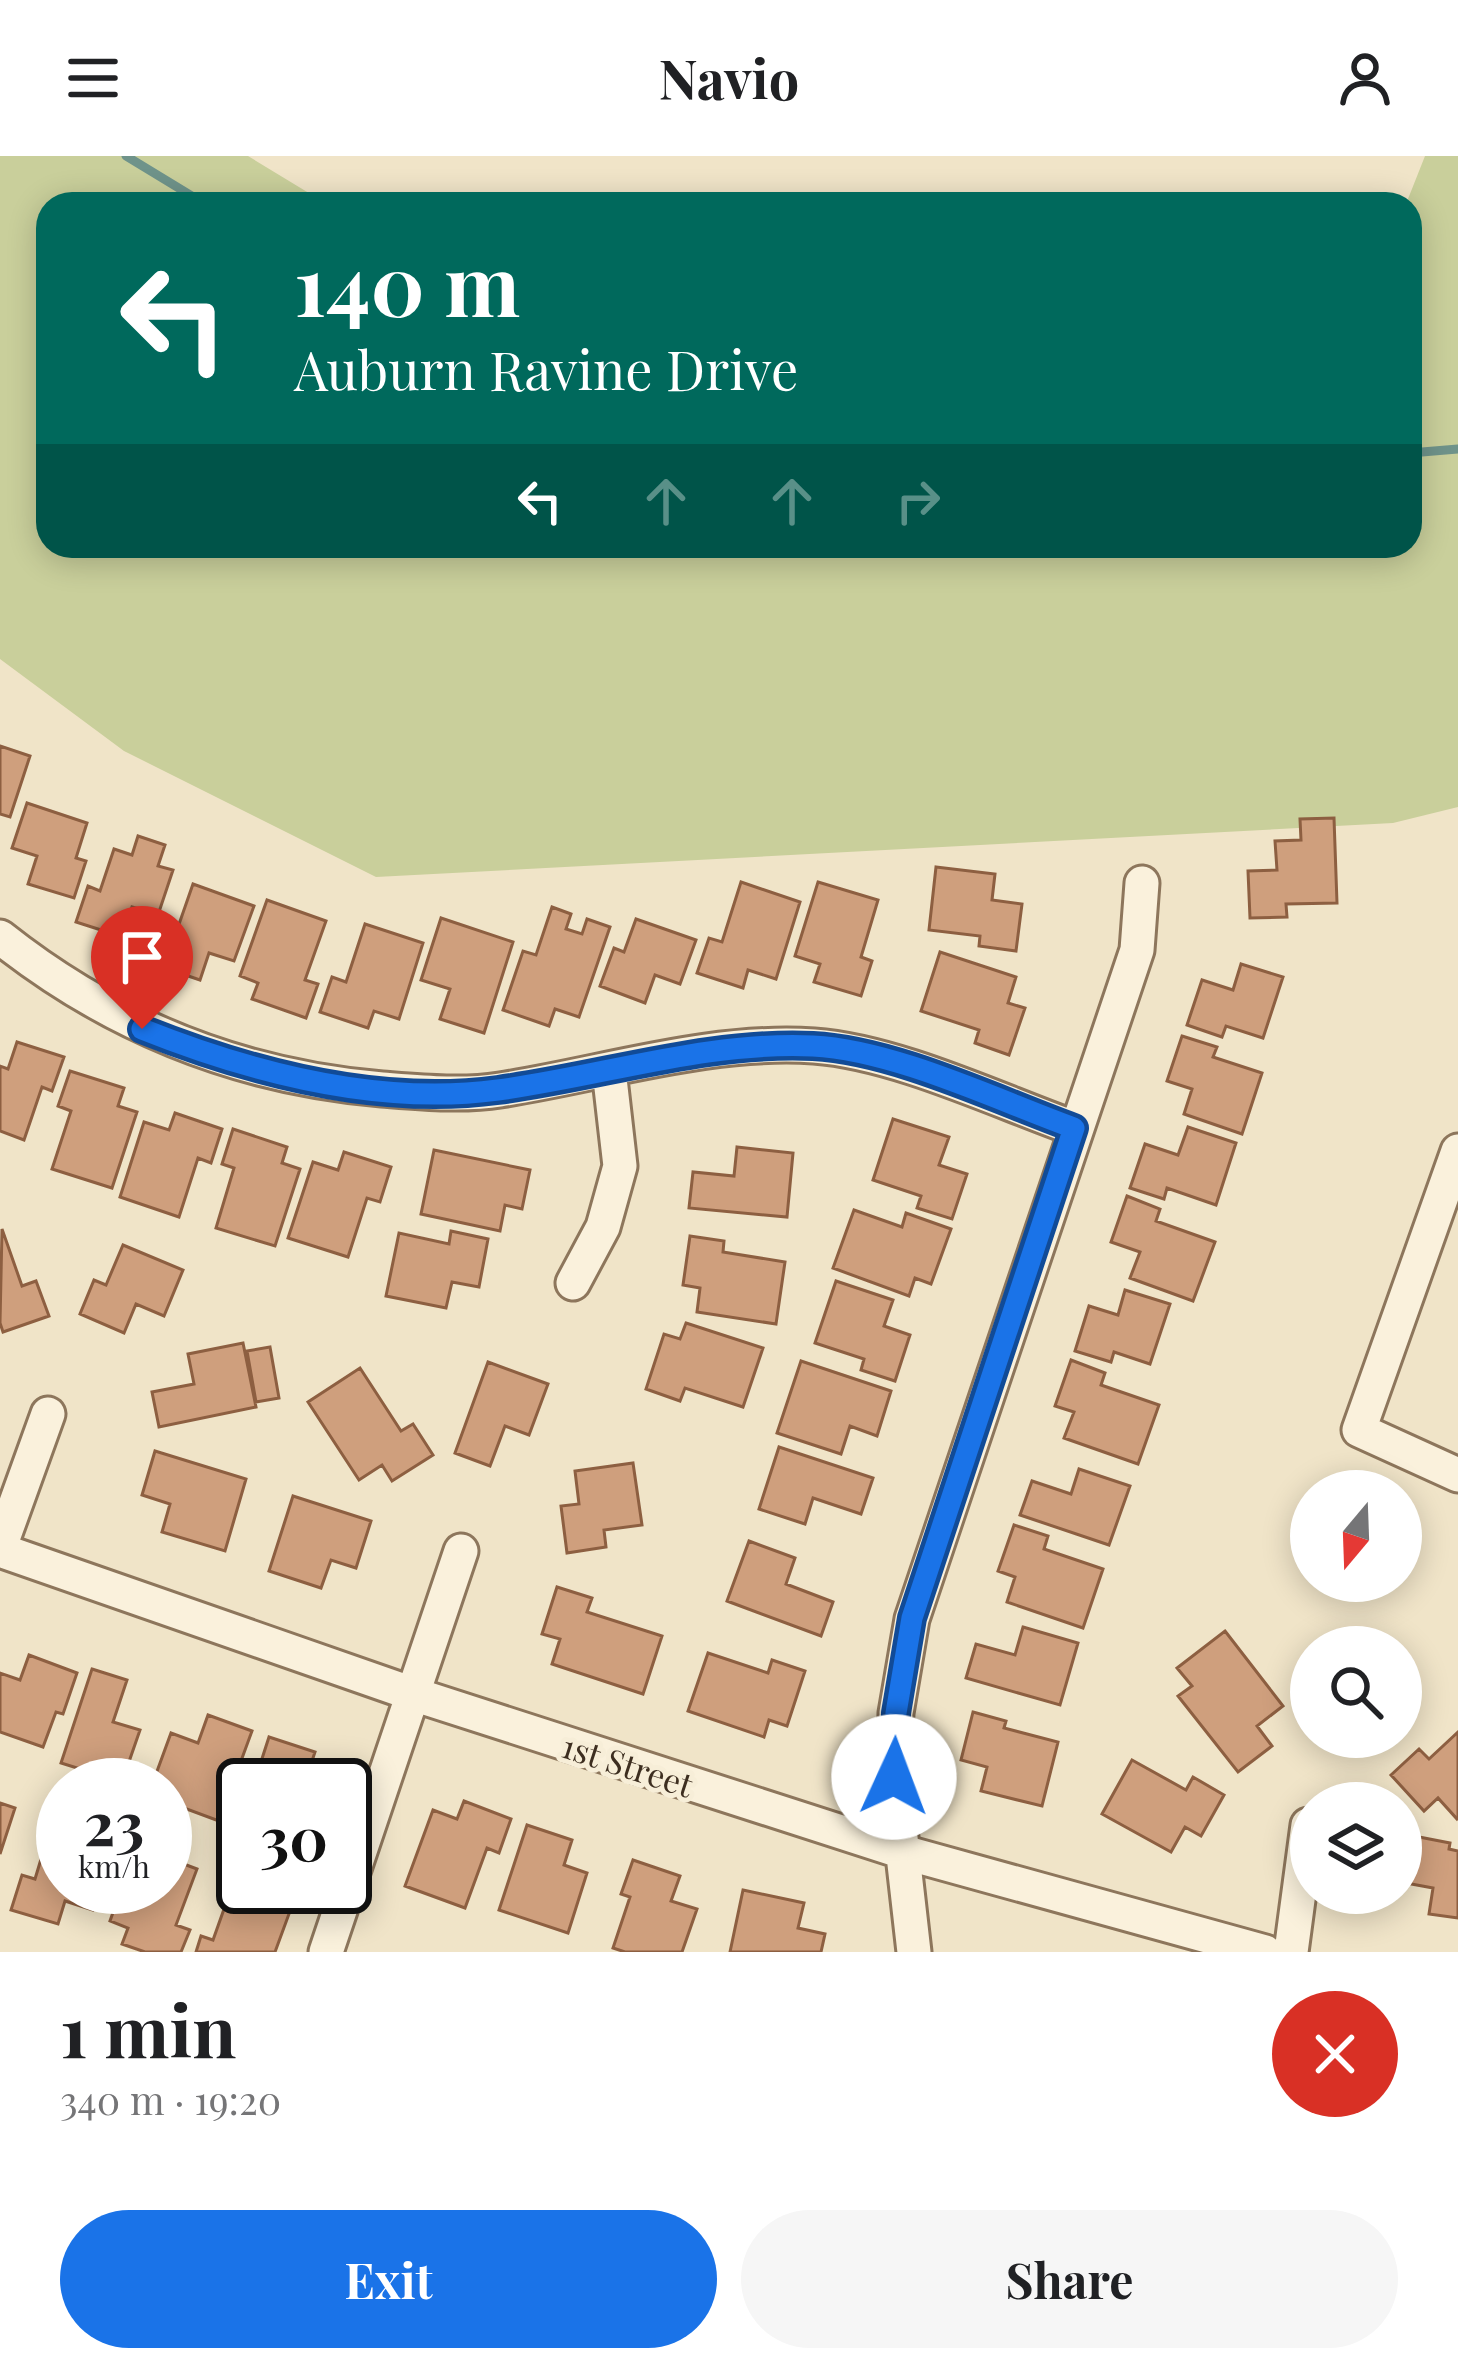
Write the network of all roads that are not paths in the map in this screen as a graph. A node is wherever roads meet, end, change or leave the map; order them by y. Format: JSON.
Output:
{"nodes":[{"id":1,"x":1142,"y":883,"type":"dead end"},
{"id":2,"x":0,"y":937,"type":"edge"},
{"id":3,"x":608,"y":1070,"type":"junction"},
{"id":4,"x":1074,"y":1128,"type":"junction"},
{"id":5,"x":1458,"y":1151,"type":"edge"},
{"id":6,"x":573,"y":1283,"type":"dead end"},
{"id":7,"x":48,"y":1414,"type":"dead end"},
{"id":8,"x":1458,"y":1475,"type":"edge"},
{"id":9,"x":0,"y":1548,"type":"edge"},
{"id":10,"x":461,"y":1552,"type":"dead end"},
{"id":11,"x":413,"y":1694,"type":"junction"},
{"id":12,"x":903,"y":1852,"type":"junction"},
{"id":13,"x":1296,"y":1914,"type":"edge"},
{"id":14,"x":326,"y":1952,"type":"edge"},
{"id":15,"x":914,"y":1952,"type":"edge"},
{"id":16,"x":1265,"y":1952,"type":"edge"},
{"id":17,"x":1291,"y":1952,"type":"edge"}],
"edges":[{"from":1,"to":4,"type":"street"},
{"from":2,"to":3,"type":"street"},
{"from":3,"to":4,"type":"street"},
{"from":3,"to":6,"type":"street"},
{"from":4,"to":12,"type":"street"},
{"from":5,"to":8,"type":"street"},
{"from":7,"to":9,"type":"street"},
{"from":9,"to":11,"type":"street","name":"1st Street"},
{"from":10,"to":11,"type":"street"},
{"from":11,"to":12,"type":"street","name":"1st Street"},
{"from":11,"to":14,"type":"street"},
{"from":12,"to":15,"type":"street"},
{"from":12,"to":16,"type":"street","name":"1st Street"},
{"from":13,"to":17,"type":"street"}]}
